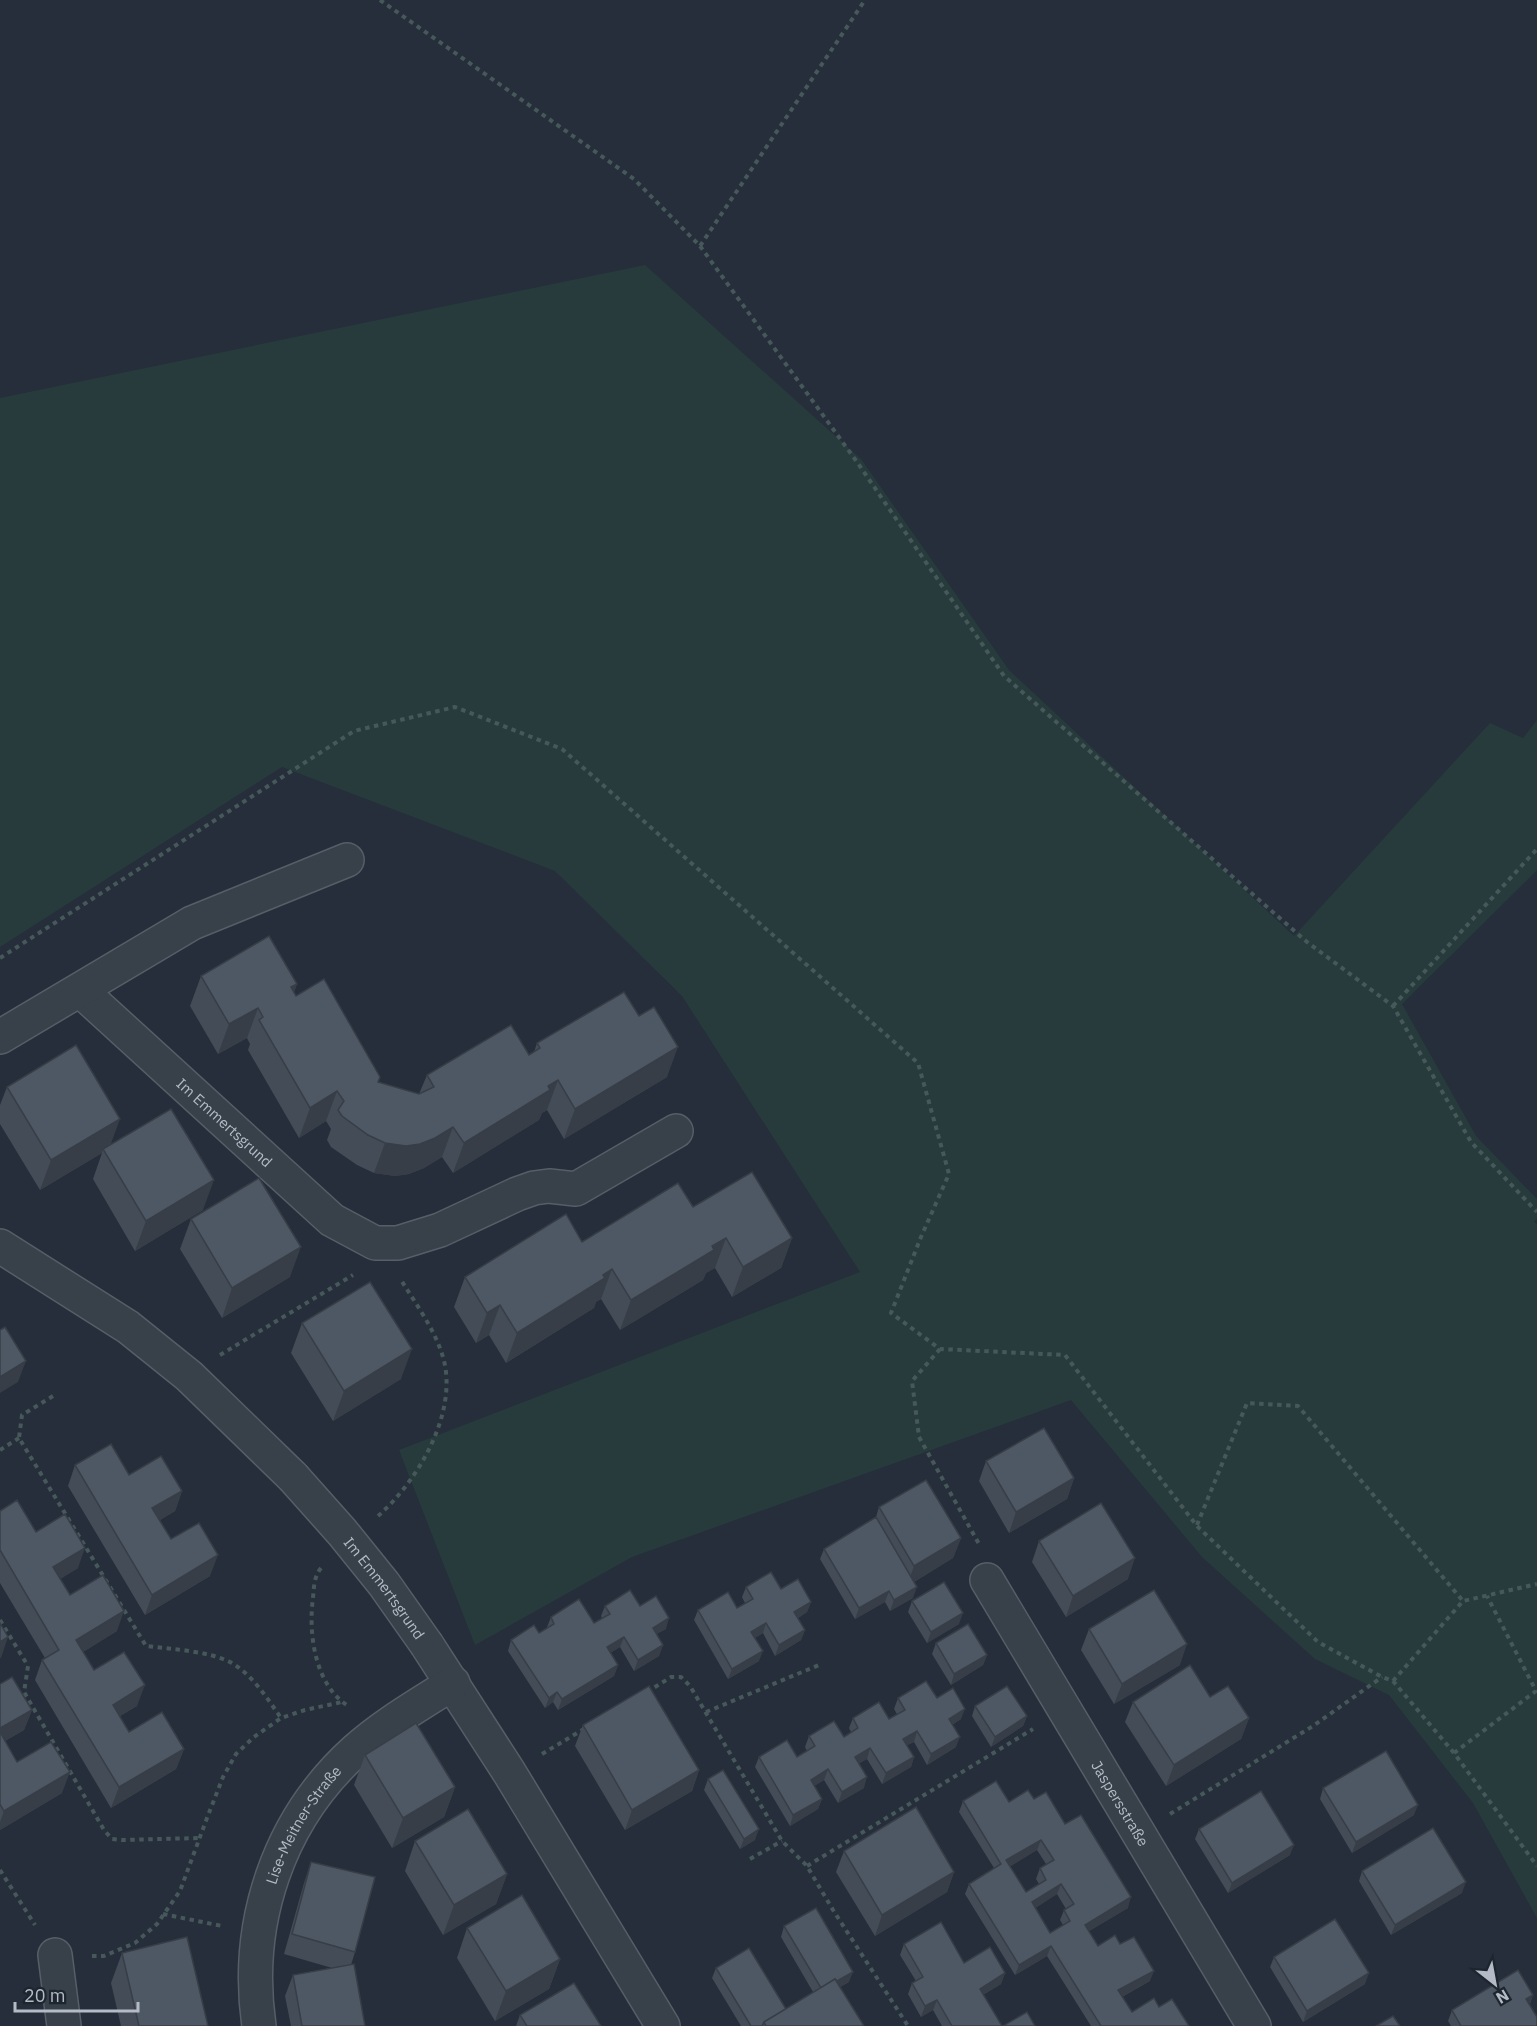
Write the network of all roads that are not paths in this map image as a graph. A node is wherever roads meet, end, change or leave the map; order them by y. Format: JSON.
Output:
{"nodes":[{"id":1,"x":347,"y":860,"type":"dead end"},
{"id":2,"x":80,"y":990,"type":"junction"},
{"id":3,"x":0,"y":1036,"type":"edge"},
{"id":4,"x":676,"y":1131,"type":"dead end"},
{"id":5,"x":0,"y":1246,"type":"edge"},
{"id":6,"x":987,"y":1580,"type":"road end"},
{"id":7,"x":453,"y":1683,"type":"junction"},
{"id":8,"x":55,"y":1955,"type":"road end"},
{"id":9,"x":64,"y":2026,"type":"edge"},
{"id":10,"x":259,"y":2026,"type":"edge"},
{"id":11,"x":663,"y":2026,"type":"edge"},
{"id":12,"x":1254,"y":2026,"type":"edge"}],
"edges":[{"from":1,"to":2,"type":"street"},
{"from":2,"to":3,"type":"street"},
{"from":2,"to":4,"type":"street","name":"Im Emmertsgrund"},
{"from":5,"to":7,"type":"street","name":"Im Emmertsgrund","bridge":true},
{"from":6,"to":12,"type":"street","name":"Jaspersstraße"},
{"from":7,"to":10,"type":"street","name":"Lise-Meitner-Straße"},
{"from":7,"to":11,"type":"street","name":"Im Emmertsgrund"},
{"from":8,"to":9,"type":"street"}]}
